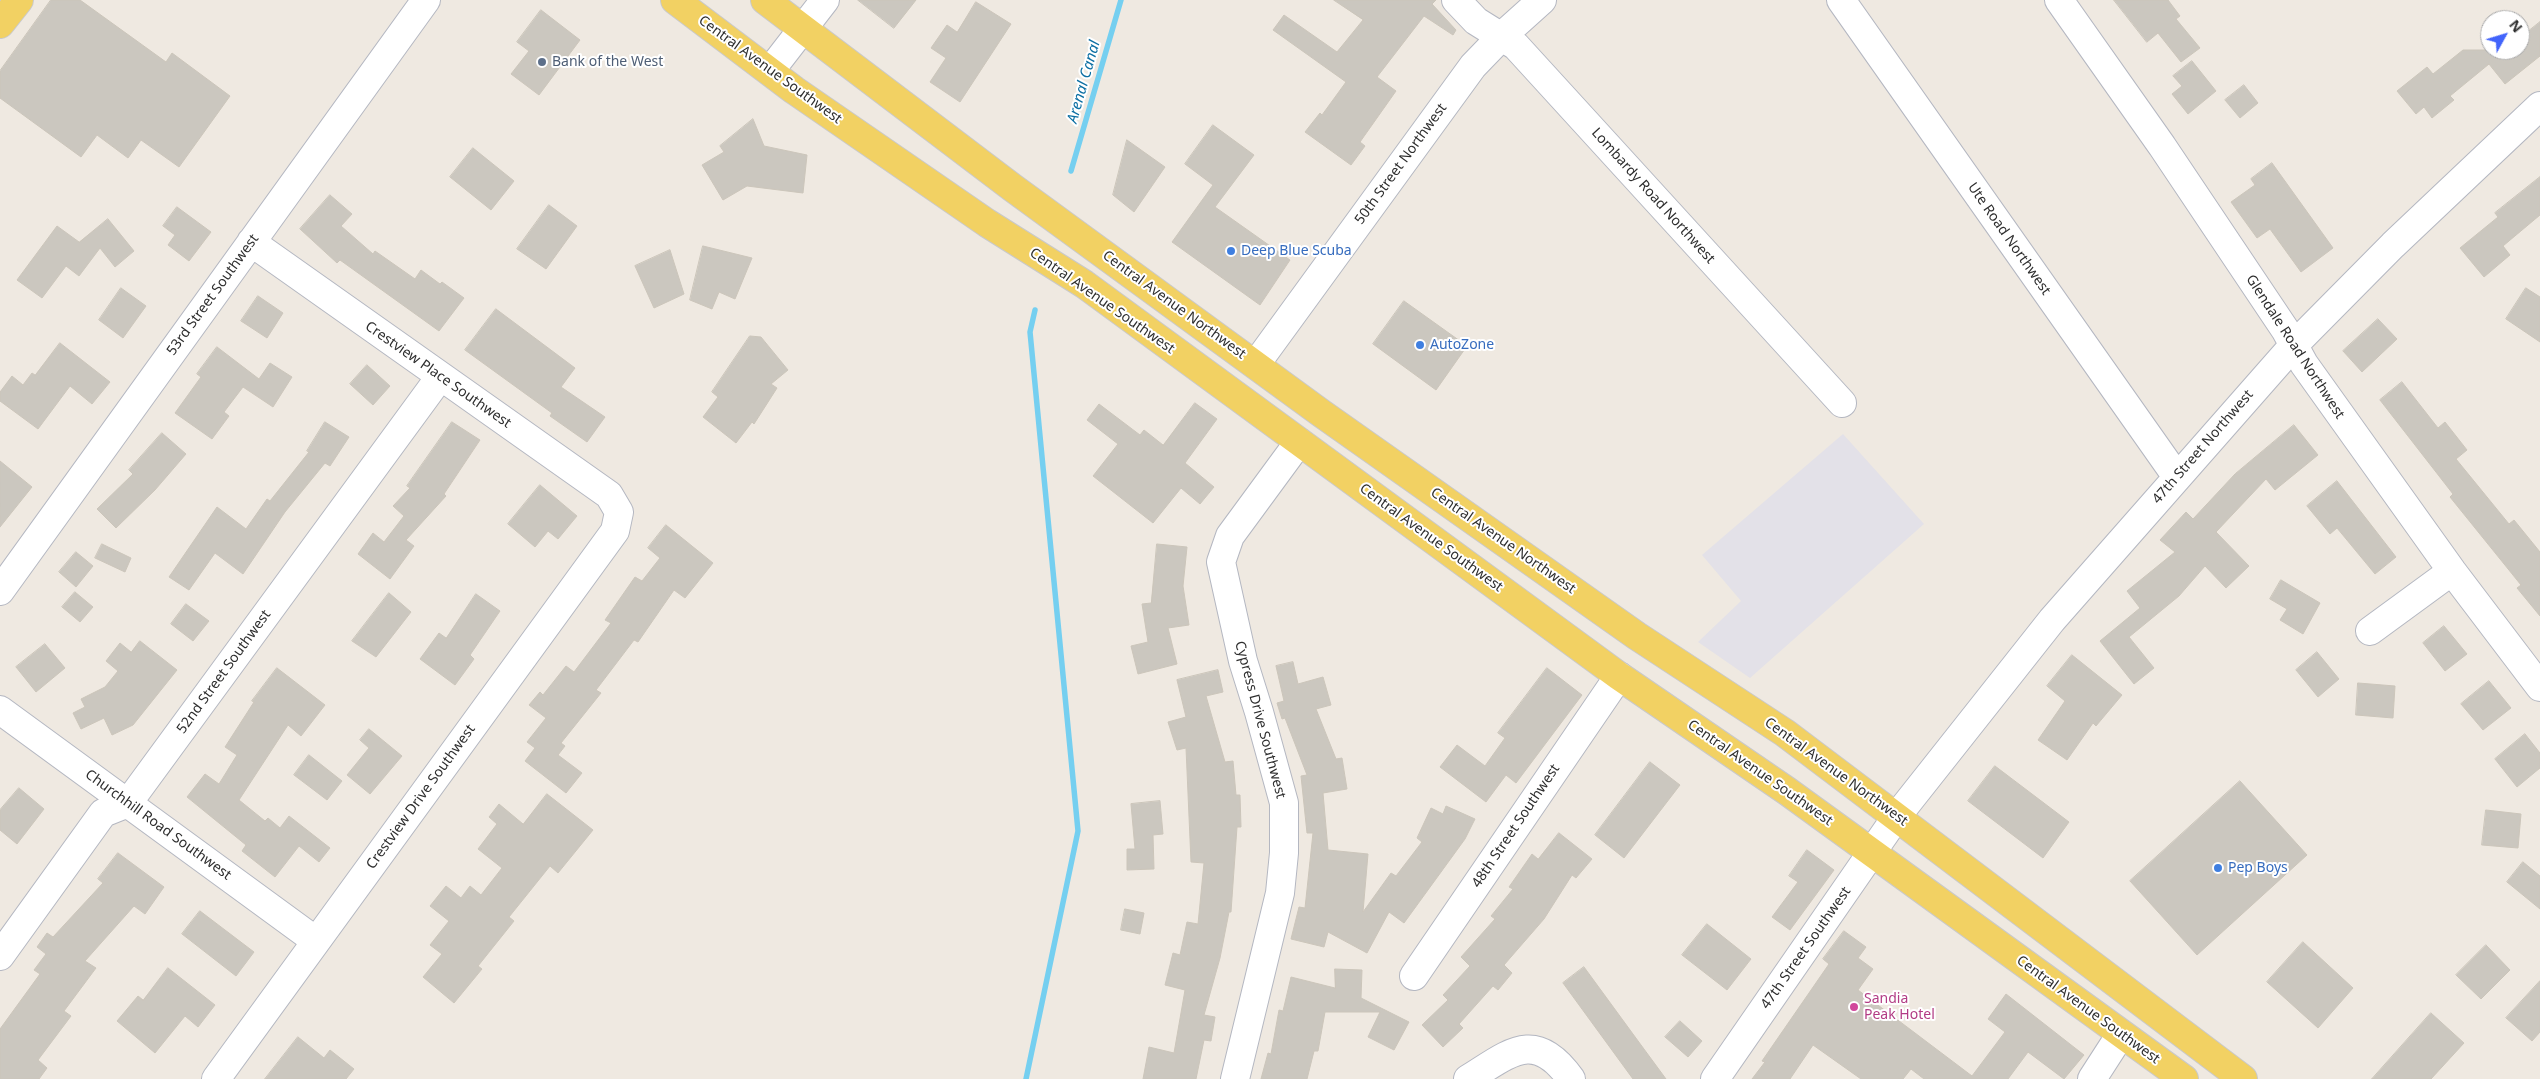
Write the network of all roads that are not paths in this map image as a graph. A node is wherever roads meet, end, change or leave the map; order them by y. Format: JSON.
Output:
{"nodes":[{"id":1,"x":19,"y":0,"type":"edge"},
{"id":2,"x":426,"y":0,"type":"edge"},
{"id":3,"x":675,"y":0,"type":"edge"},
{"id":4,"x":765,"y":0,"type":"edge"},
{"id":5,"x":825,"y":0,"type":"edge"},
{"id":6,"x":1456,"y":0,"type":"edge"},
{"id":7,"x":1542,"y":0,"type":"edge"},
{"id":8,"x":1841,"y":0,"type":"edge"},
{"id":9,"x":2059,"y":0,"type":"edge"},
{"id":10,"x":0,"y":24,"type":"edge"},
{"id":11,"x":804,"y":28,"type":"junction"},
{"id":12,"x":1502,"y":36,"type":"junction"},
{"id":13,"x":770,"y":71,"type":"junction"},
{"id":14,"x":2540,"y":106,"type":"edge"},
{"id":15,"x":251,"y":242,"type":"junction"},
{"id":16,"x":2293,"y":346,"type":"junction"},
{"id":17,"x":1256,"y":364,"type":"junction"},
{"id":18,"x":440,"y":377,"type":"junction"},
{"id":19,"x":1842,"y":403,"type":"dead end"},
{"id":20,"x":1299,"y":442,"type":"junction"},
{"id":21,"x":2177,"y":477,"type":"junction"},
{"id":22,"x":620,"y":512,"type":"joint"},
{"id":23,"x":2452,"y":571,"type":"junction"},
{"id":24,"x":0,"y":591,"type":"edge"},
{"id":25,"x":2370,"y":631,"type":"dead end"},
{"id":26,"x":1619,"y":676,"type":"junction"},
{"id":27,"x":2540,"y":687,"type":"edge"},
{"id":28,"x":0,"y":710,"type":"edge"},
{"id":29,"x":128,"y":803,"type":"junction"},
{"id":30,"x":1896,"y":816,"type":"junction"},
{"id":31,"x":1872,"y":852,"type":"junction"},
{"id":32,"x":316,"y":941,"type":"junction"},
{"id":33,"x":0,"y":956,"type":"edge"},
{"id":34,"x":1414,"y":976,"type":"dead end"},
{"id":35,"x":2121,"y":1034,"type":"junction"},
{"id":36,"x":216,"y":1079,"type":"edge"},
{"id":37,"x":1235,"y":1079,"type":"edge"},
{"id":38,"x":1468,"y":1079,"type":"edge"},
{"id":39,"x":1571,"y":1079,"type":"edge"},
{"id":40,"x":1715,"y":1079,"type":"edge"},
{"id":41,"x":2092,"y":1079,"type":"edge"},
{"id":42,"x":2184,"y":1079,"type":"edge"},
{"id":43,"x":2243,"y":1079,"type":"edge"}],
"edges":[{"from":1,"to":10,"type":"main road"},
{"from":2,"to":15,"type":"street","name":"53rd Street Southwest"},
{"from":3,"to":13,"type":"main road","name":"Central Avenue Southwest"},
{"from":4,"to":11,"type":"main road","name":"Central Avenue Northwest"},
{"from":5,"to":11,"type":"street"},
{"from":6,"to":12,"type":"street","name":"Lombardy Road Northwest"},
{"from":7,"to":12,"type":"street","name":"50th Street Northwest"},
{"from":8,"to":21,"type":"street","name":"Ute Road Northwest"},
{"from":9,"to":16,"type":"street","name":"Glendale Road Northwest"},
{"from":11,"to":13,"type":"street"},
{"from":11,"to":17,"type":"main road","name":"Central Avenue Northwest"},
{"from":12,"to":17,"type":"street","name":"50th Street Northwest"},
{"from":12,"to":19,"type":"street","name":"Lombardy Road Northwest"},
{"from":13,"to":20,"type":"main road","name":"Central Avenue Southwest"},
{"from":14,"to":16,"type":"street","name":"47th Street Northwest"},
{"from":15,"to":18,"type":"street","name":"Crestview Place Southwest"},
{"from":15,"to":24,"type":"street","name":"53rd Street Southwest"},
{"from":16,"to":21,"type":"street","name":"47th Street Northwest"},
{"from":16,"to":23,"type":"street","name":"Glendale Road Northwest"},
{"from":17,"to":30,"type":"main road","name":"Central Avenue Northwest"},
{"from":18,"to":22,"type":"street","name":"Crestview Place Southwest"},
{"from":18,"to":29,"type":"street","name":"52nd Street Southwest"},
{"from":20,"to":26,"type":"main road","name":"Central Avenue Southwest"},
{"from":20,"to":37,"type":"street","name":"Cypress Drive Southwest"},
{"from":21,"to":30,"type":"street","name":"47th Street Northwest"},
{"from":22,"to":32,"type":"street","name":"Crestview Drive Southwest"},
{"from":23,"to":25,"type":"street"},
{"from":23,"to":27,"type":"street","name":"Glendale Road Northwest"},
{"from":26,"to":31,"type":"main road","name":"Central Avenue Southwest"},
{"from":26,"to":34,"type":"street","name":"48th Street Southwest"},
{"from":28,"to":29,"type":"street","name":"Churchhill Road Southwest"},
{"from":29,"to":32,"type":"street","name":"Churchhill Road Southwest"},
{"from":29,"to":33,"type":"street"},
{"from":30,"to":31,"type":"street","name":"47th Street Southwest"},
{"from":30,"to":43,"type":"main road","name":"Central Avenue Northwest"},
{"from":31,"to":35,"type":"main road","name":"Central Avenue Southwest"},
{"from":31,"to":40,"type":"street","name":"47th Street Southwest"},
{"from":32,"to":36,"type":"street","name":"Crestview Drive Southwest"},
{"from":35,"to":41,"type":"street"},
{"from":35,"to":42,"type":"main road","name":"Central Avenue Southwest"},
{"from":38,"to":39,"type":"street"}]}
